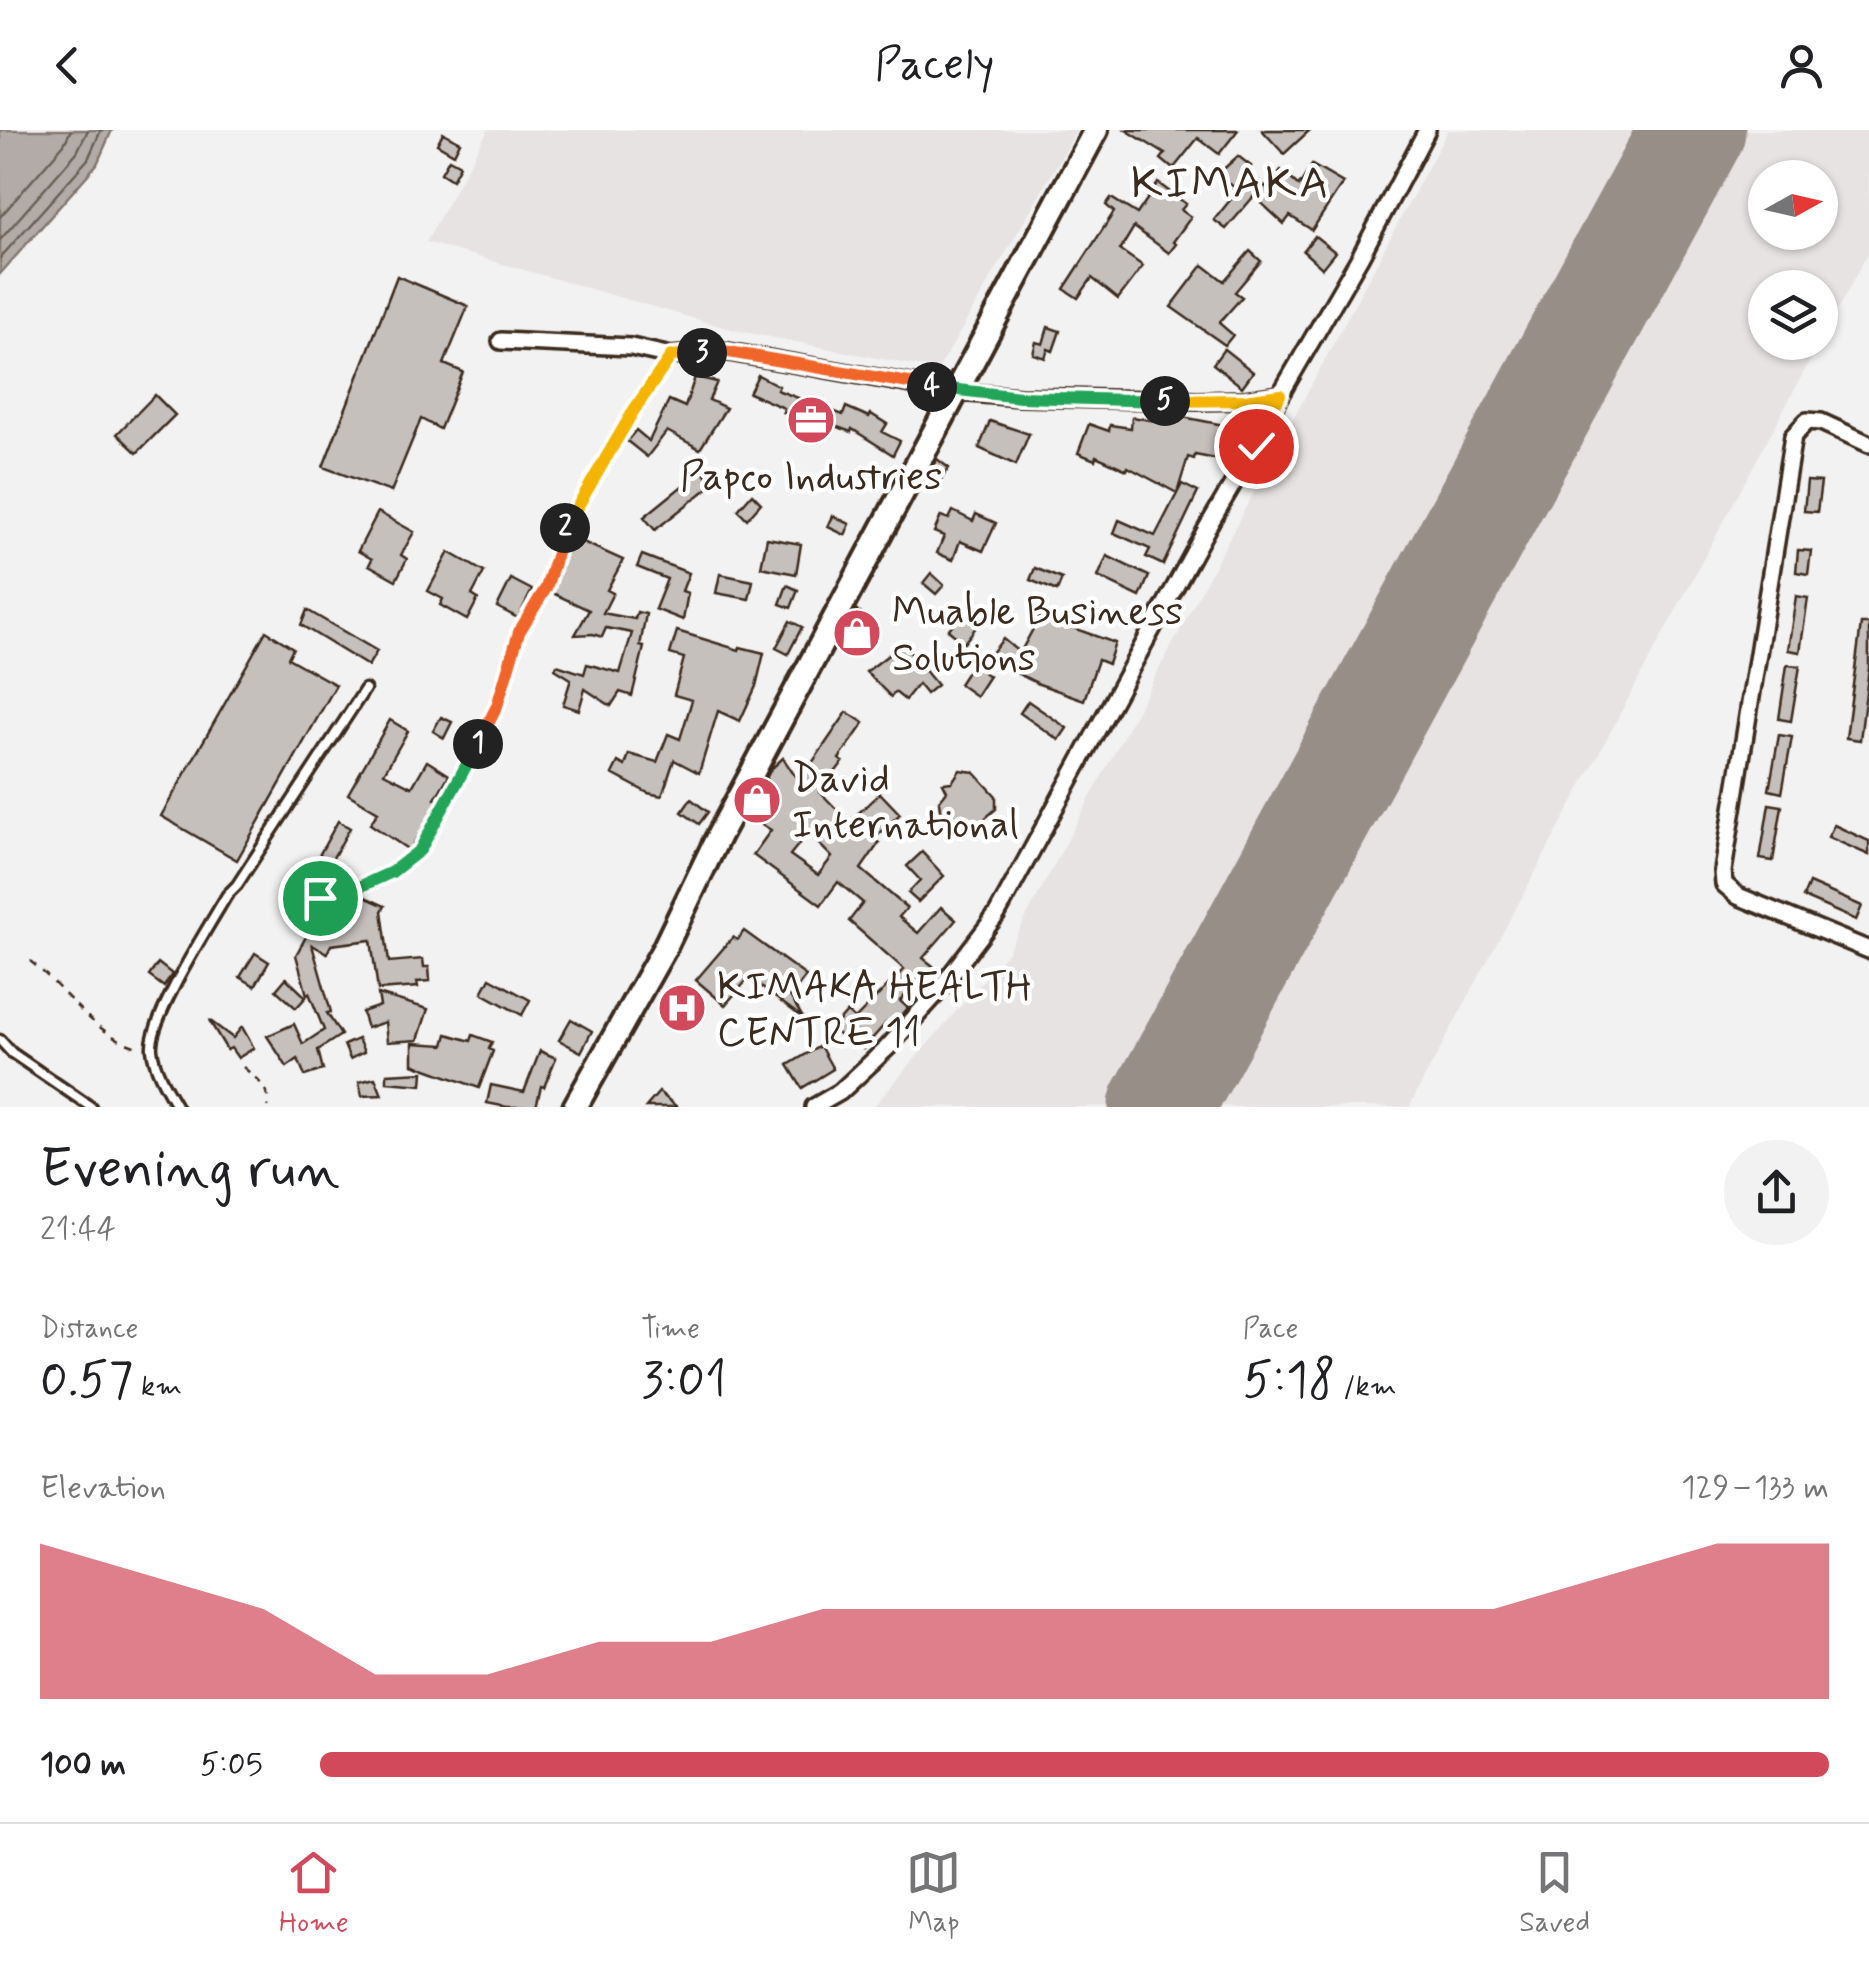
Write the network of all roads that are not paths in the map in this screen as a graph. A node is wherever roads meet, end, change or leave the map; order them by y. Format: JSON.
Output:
{"nodes":[{"id":1,"x":1096,"y":130,"type":"edge"},
{"id":2,"x":1427,"y":130,"type":"edge"},
{"id":3,"x":501,"y":342,"type":"dead end"},
{"id":4,"x":956,"y":392,"type":"junction"},
{"id":5,"x":1280,"y":395,"type":"junction"},
{"id":6,"x":1869,"y":444,"type":"edge"},
{"id":7,"x":365,"y":690,"type":"dead end"},
{"id":8,"x":1869,"y":950,"type":"edge"},
{"id":9,"x":0,"y":1040,"type":"edge"},
{"id":10,"x":90,"y":1107,"type":"edge"},
{"id":11,"x":177,"y":1107,"type":"edge"},
{"id":12,"x":575,"y":1107,"type":"edge"},
{"id":13,"x":814,"y":1107,"type":"edge"}],
"edges":[{"from":1,"to":4,"type":"main road"},
{"from":2,"to":5,"type":"street"},
{"from":3,"to":4,"type":"street"},
{"from":4,"to":5,"type":"street"},
{"from":4,"to":12,"type":"main road"},
{"from":5,"to":13,"type":"street"},
{"from":6,"to":8,"type":"street"},
{"from":7,"to":11,"type":"lane"},
{"from":9,"to":10,"type":"lane"}]}
